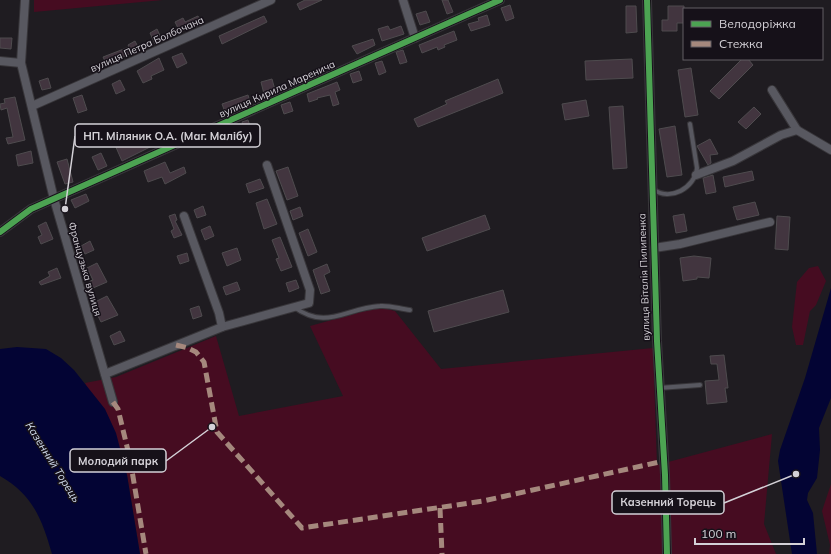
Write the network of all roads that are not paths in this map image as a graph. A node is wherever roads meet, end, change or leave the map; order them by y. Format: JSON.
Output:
{"nodes":[{"id":1,"x":25,"y":0,"type":"edge"},
{"id":2,"x":271,"y":0,"type":"edge"},
{"id":3,"x":403,"y":0,"type":"edge"},
{"id":4,"x":500,"y":0,"type":"edge"},
{"id":5,"x":647,"y":0,"type":"edge"},
{"id":6,"x":415,"y":38,"type":"junction"},
{"id":7,"x":0,"y":61,"type":"edge"},
{"id":8,"x":21,"y":63,"type":"junction"},
{"id":9,"x":772,"y":90,"type":"dead end"},
{"id":10,"x":32,"y":106,"type":"junction"},
{"id":11,"x":690,"y":124,"type":"dead end"},
{"id":12,"x":797,"y":130,"type":"junction"},
{"id":13,"x":831,"y":150,"type":"edge"},
{"id":14,"x":267,"y":165,"type":"dead end"},
{"id":15,"x":696,"y":175,"type":"junction"},
{"id":16,"x":651,"y":188,"type":"junction"},
{"id":17,"x":54,"y":199,"type":"junction"},
{"id":18,"x":184,"y":216,"type":"dead end"},
{"id":19,"x":770,"y":222,"type":"dead end"},
{"id":20,"x":0,"y":232,"type":"edge"},
{"id":21,"x":654,"y":248,"type":"junction"},
{"id":22,"x":294,"y":307,"type":"junction"},
{"id":23,"x":410,"y":310,"type":"dead end"},
{"id":24,"x":222,"y":327,"type":"junction"},
{"id":25,"x":105,"y":374,"type":"junction"},
{"id":26,"x":700,"y":385,"type":"dead end"},
{"id":27,"x":658,"y":388,"type":"junction"},
{"id":28,"x":114,"y":402,"type":"dead end"},
{"id":29,"x":667,"y":554,"type":"edge"}],
"edges":[{"from":1,"to":8,"type":"street","name":"Французька вулиця"},
{"from":2,"to":10,"type":"street","name":"вулиця Петра Болбочана"},
{"from":3,"to":6,"type":"street"},
{"from":4,"to":6,"type":"street","name":"вулиця Кирила Маренича"},
{"from":5,"to":16,"type":"street","name":"вулиця Віталія Пилипенка"},
{"from":6,"to":17,"type":"street","name":"вулиця Кирила Маренича"},
{"from":7,"to":8,"type":"street"},
{"from":8,"to":10,"type":"street","name":"Французька вулиця"},
{"from":9,"to":12,"type":"street"},
{"from":10,"to":17,"type":"street","name":"Французька вулиця"},
{"from":11,"to":15,"type":"lane"},
{"from":12,"to":13,"type":"street"},
{"from":12,"to":15,"type":"street"},
{"from":14,"to":22,"type":"street"},
{"from":15,"to":16,"type":"lane"},
{"from":16,"to":21,"type":"street","name":"вулиця Віталія Пилипенка"},
{"from":17,"to":20,"type":"street","name":"вулиця Кирила Маренича"},
{"from":17,"to":25,"type":"street","name":"Французька вулиця"},
{"from":18,"to":24,"type":"street"},
{"from":19,"to":21,"type":"street"},
{"from":21,"to":27,"type":"street","name":"вулиця Віталія Пилипенка"},
{"from":22,"to":23,"type":"lane"},
{"from":22,"to":24,"type":"street"},
{"from":24,"to":25,"type":"street"},
{"from":25,"to":28,"type":"street","name":"Французька вулиця"},
{"from":26,"to":27,"type":"lane"},
{"from":27,"to":29,"type":"street","name":"вулиця Віталія Пилипенка"}]}
